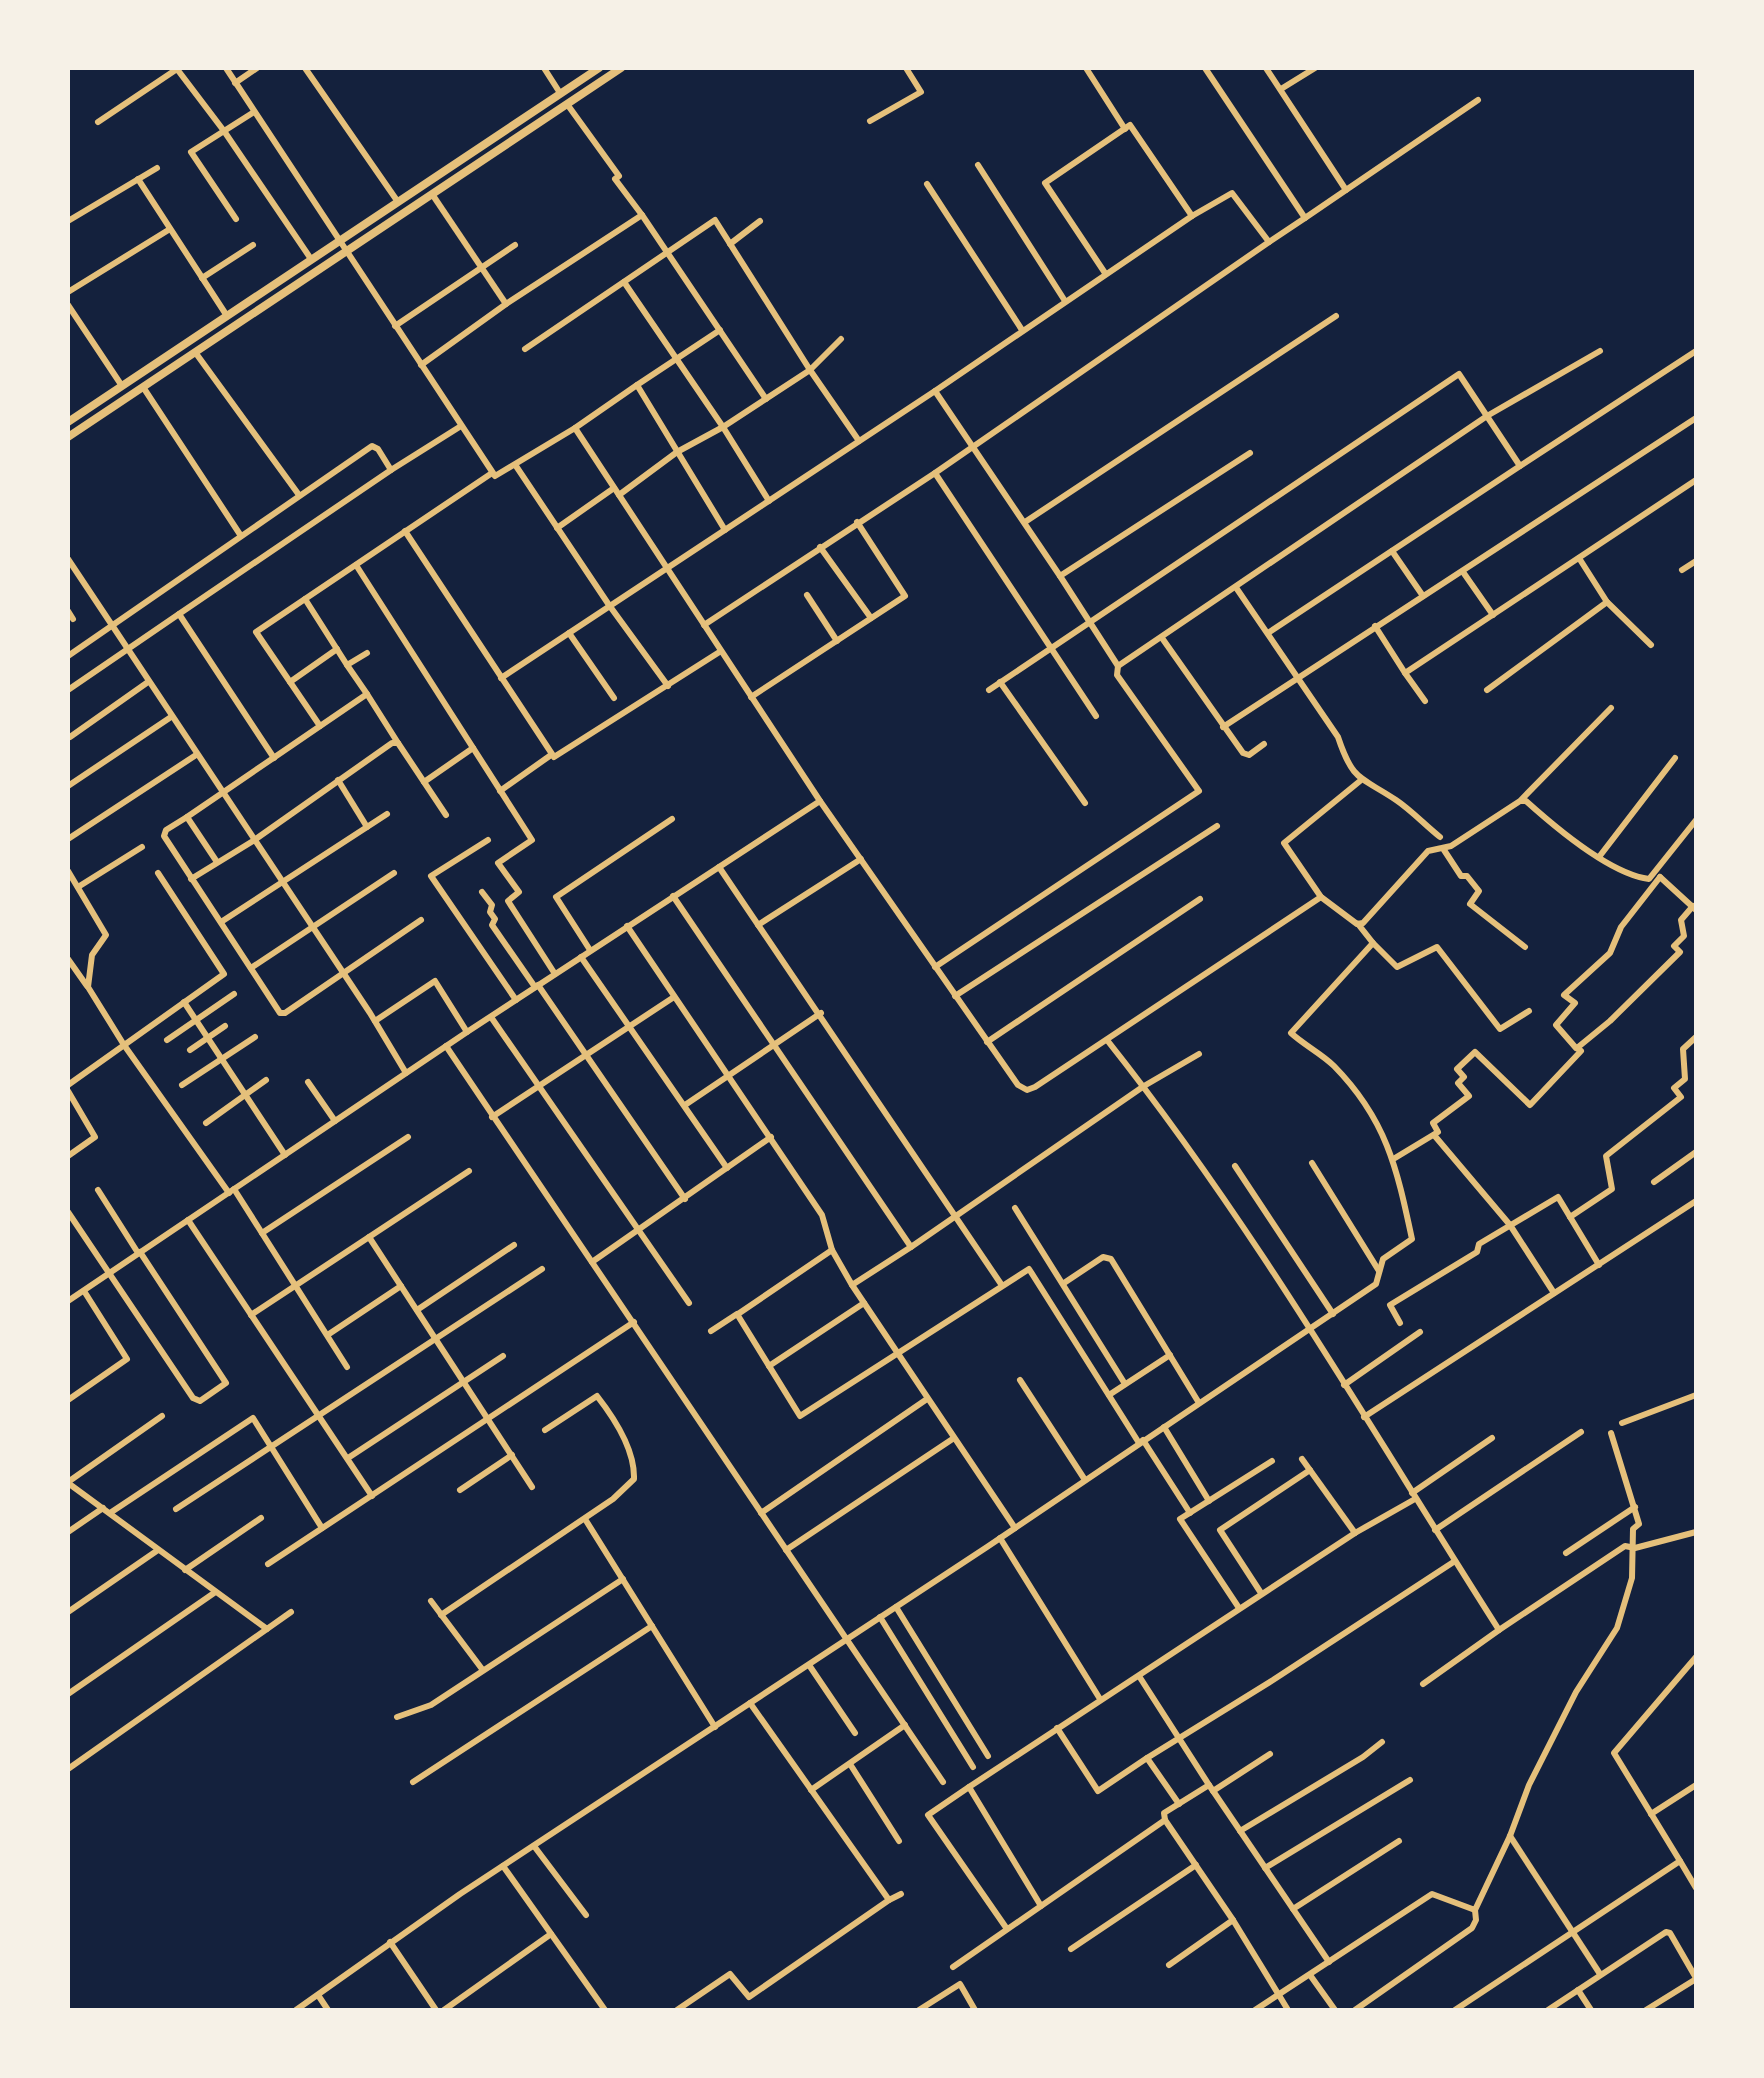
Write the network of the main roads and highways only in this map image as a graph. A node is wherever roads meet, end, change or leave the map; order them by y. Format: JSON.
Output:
{"nodes":[{"id":1,"x":599,"y":68,"type":"edge"},
{"id":2,"x":621,"y":68,"type":"edge"},
{"id":3,"x":68,"y":422,"type":"edge"},
{"id":4,"x":68,"y":437,"type":"edge"}],
"edges":[{"from":1,"to":3,"type":"main road"},
{"from":2,"to":4,"type":"main road"}]}
